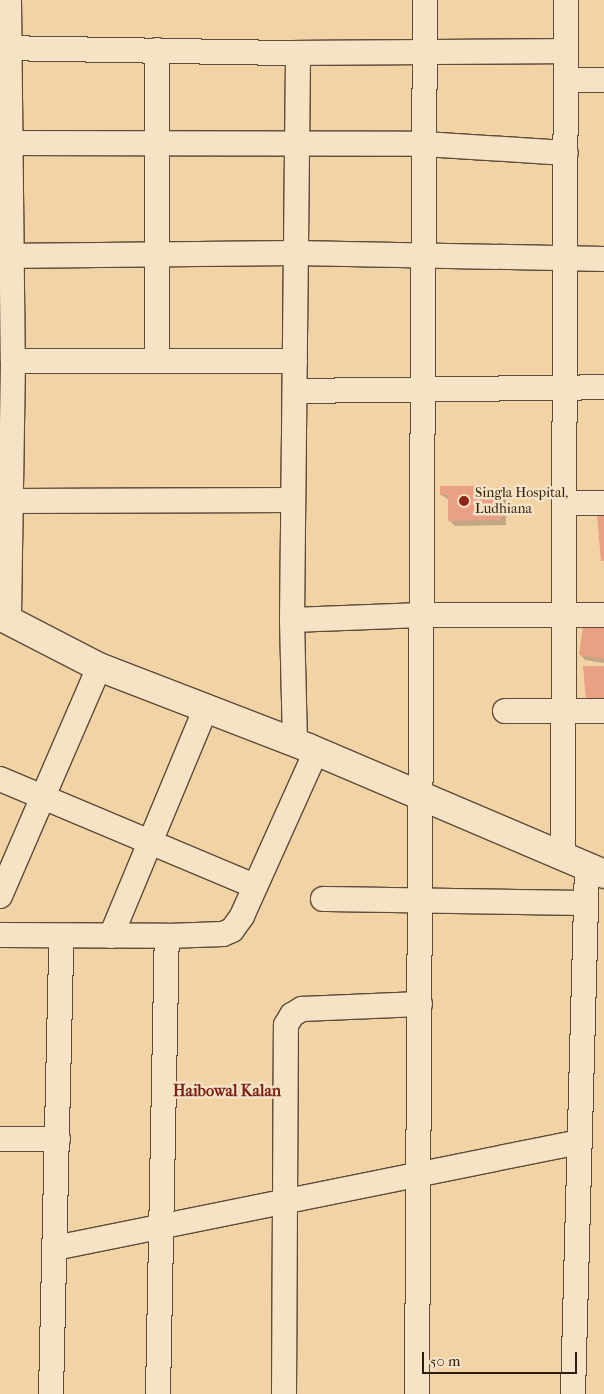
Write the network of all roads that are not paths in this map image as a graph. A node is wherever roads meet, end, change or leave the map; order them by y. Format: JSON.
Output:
{"nodes":[{"id":1,"x":9,"y":0,"type":"edge"},
{"id":2,"x":425,"y":0,"type":"edge"},
{"id":3,"x":566,"y":0,"type":"edge"},
{"id":4,"x":4,"y":48,"type":"edge"},
{"id":5,"x":157,"y":50,"type":"junction"},
{"id":6,"x":566,"y":51,"type":"junction"},
{"id":7,"x":298,"y":53,"type":"junction"},
{"id":8,"x":425,"y":54,"type":"junction"},
{"id":9,"x":566,"y":80,"type":"junction"},
{"id":10,"x":604,"y":80,"type":"edge"},
{"id":11,"x":4,"y":143,"type":"edge"},
{"id":12,"x":157,"y":143,"type":"junction"},
{"id":13,"x":297,"y":144,"type":"junction"},
{"id":14,"x":424,"y":144,"type":"junction"},
{"id":15,"x":566,"y":153,"type":"junction"},
{"id":16,"x":296,"y":253,"type":"junction"},
{"id":17,"x":157,"y":254,"type":"junction"},
{"id":18,"x":424,"y":255,"type":"junction"},
{"id":19,"x":4,"y":256,"type":"edge"},
{"id":20,"x":565,"y":259,"type":"junction"},
{"id":21,"x":604,"y":260,"type":"edge"},
{"id":22,"x":12,"y":361,"type":"junction"},
{"id":23,"x":157,"y":361,"type":"junction"},
{"id":24,"x":295,"y":361,"type":"junction"},
{"id":25,"x":565,"y":386,"type":"junction"},
{"id":26,"x":604,"y":387,"type":"edge"},
{"id":27,"x":423,"y":388,"type":"junction"},
{"id":28,"x":295,"y":390,"type":"junction"},
{"id":29,"x":294,"y":500,"type":"junction"},
{"id":30,"x":11,"y":501,"type":"junction"},
{"id":31,"x":565,"y":503,"type":"junction"},
{"id":32,"x":604,"y":503,"type":"edge"},
{"id":33,"x":604,"y":614,"type":"edge"},
{"id":34,"x":422,"y":615,"type":"junction"},
{"id":35,"x":564,"y":615,"type":"junction"},
{"id":36,"x":3,"y":620,"type":"edge"},
{"id":37,"x":292,"y":620,"type":"junction"},
{"id":38,"x":99,"y":666,"type":"junction"},
{"id":39,"x":206,"y":708,"type":"junction"},
{"id":40,"x":505,"y":711,"type":"dead end"},
{"id":41,"x":564,"y":711,"type":"junction"},
{"id":42,"x":604,"y":711,"type":"edge"},
{"id":43,"x":305,"y":747,"type":"junction"},
{"id":44,"x":0,"y":779,"type":"edge"},
{"id":45,"x":43,"y":797,"type":"junction"},
{"id":46,"x":421,"y":798,"type":"junction"},
{"id":47,"x":148,"y":842,"type":"junction"},
{"id":48,"x":585,"y":866,"type":"edge"},
{"id":49,"x":254,"y":886,"type":"junction"},
{"id":50,"x":0,"y":896,"type":"edge"},
{"id":51,"x":323,"y":899,"type":"dead end"},
{"id":52,"x":421,"y":901,"type":"junction"},
{"id":53,"x":586,"y":903,"type":"junction"},
{"id":54,"x":0,"y":935,"type":"edge"},
{"id":55,"x":61,"y":936,"type":"junction"},
{"id":56,"x":111,"y":936,"type":"junction"},
{"id":57,"x":167,"y":936,"type":"junction"},
{"id":58,"x":420,"y":1004,"type":"junction"},
{"id":59,"x":58,"y":1138,"type":"junction"},
{"id":60,"x":0,"y":1139,"type":"edge"},
{"id":61,"x":580,"y":1142,"type":"junction"},
{"id":62,"x":421,"y":1174,"type":"junction"},
{"id":63,"x":286,"y":1201,"type":"junction"},
{"id":64,"x":160,"y":1227,"type":"junction"},
{"id":65,"x":55,"y":1248,"type":"junction"},
{"id":66,"x":51,"y":1394,"type":"edge"},
{"id":67,"x":158,"y":1394,"type":"edge"},
{"id":68,"x":284,"y":1394,"type":"edge"},
{"id":69,"x":417,"y":1394,"type":"edge"},
{"id":70,"x":573,"y":1394,"type":"edge"}],
"edges":[{"from":1,"to":4,"type":"street"},
{"from":2,"to":8,"type":"street"},
{"from":3,"to":6,"type":"street"},
{"from":4,"to":5,"type":"street"},
{"from":4,"to":11,"type":"street"},
{"from":5,"to":7,"type":"street"},
{"from":5,"to":12,"type":"street"},
{"from":6,"to":8,"type":"street"},
{"from":6,"to":9,"type":"street"},
{"from":7,"to":8,"type":"street"},
{"from":7,"to":13,"type":"street"},
{"from":8,"to":14,"type":"street"},
{"from":9,"to":10,"type":"street"},
{"from":9,"to":15,"type":"street"},
{"from":11,"to":12,"type":"street"},
{"from":11,"to":19,"type":"street"},
{"from":12,"to":13,"type":"street"},
{"from":12,"to":17,"type":"street"},
{"from":13,"to":14,"type":"street"},
{"from":13,"to":16,"type":"street"},
{"from":14,"to":15,"type":"street"},
{"from":14,"to":18,"type":"street"},
{"from":15,"to":20,"type":"street"},
{"from":16,"to":17,"type":"street"},
{"from":16,"to":18,"type":"street"},
{"from":16,"to":24,"type":"street"},
{"from":17,"to":19,"type":"street"},
{"from":17,"to":23,"type":"street"},
{"from":18,"to":20,"type":"street"},
{"from":18,"to":27,"type":"street"},
{"from":19,"to":22,"type":"street"},
{"from":20,"to":21,"type":"street"},
{"from":20,"to":25,"type":"street"},
{"from":22,"to":23,"type":"street"},
{"from":22,"to":30,"type":"street"},
{"from":23,"to":24,"type":"street"},
{"from":24,"to":28,"type":"street"},
{"from":25,"to":26,"type":"street"},
{"from":25,"to":27,"type":"street"},
{"from":25,"to":31,"type":"street"},
{"from":27,"to":28,"type":"street"},
{"from":27,"to":34,"type":"street"},
{"from":28,"to":29,"type":"street"},
{"from":29,"to":30,"type":"street"},
{"from":29,"to":37,"type":"street"},
{"from":30,"to":36,"type":"street"},
{"from":31,"to":32,"type":"street"},
{"from":31,"to":35,"type":"street"},
{"from":33,"to":35,"type":"street"},
{"from":34,"to":35,"type":"street"},
{"from":34,"to":37,"type":"street"},
{"from":34,"to":46,"type":"street"},
{"from":35,"to":41,"type":"street"},
{"from":36,"to":38,"type":"street"},
{"from":37,"to":43,"type":"street"},
{"from":38,"to":39,"type":"street"},
{"from":38,"to":45,"type":"street"},
{"from":39,"to":43,"type":"street"},
{"from":39,"to":47,"type":"street"},
{"from":40,"to":41,"type":"street"},
{"from":41,"to":42,"type":"street"},
{"from":41,"to":48,"type":"street"},
{"from":43,"to":46,"type":"street"},
{"from":43,"to":49,"type":"street"},
{"from":44,"to":45,"type":"street"},
{"from":45,"to":47,"type":"street"},
{"from":45,"to":50,"type":"street"},
{"from":46,"to":48,"type":"street"},
{"from":46,"to":52,"type":"street"},
{"from":47,"to":49,"type":"street"},
{"from":47,"to":56,"type":"street"},
{"from":48,"to":53,"type":"street"},
{"from":49,"to":57,"type":"street"},
{"from":51,"to":52,"type":"street"},
{"from":52,"to":53,"type":"street"},
{"from":52,"to":58,"type":"street"},
{"from":53,"to":61,"type":"street"},
{"from":54,"to":55,"type":"street"},
{"from":55,"to":56,"type":"street"},
{"from":55,"to":59,"type":"street"},
{"from":56,"to":57,"type":"street"},
{"from":57,"to":64,"type":"street"},
{"from":58,"to":62,"type":"street"},
{"from":58,"to":63,"type":"street"},
{"from":59,"to":60,"type":"street"},
{"from":59,"to":65,"type":"street"},
{"from":61,"to":62,"type":"street"},
{"from":61,"to":70,"type":"street"},
{"from":62,"to":63,"type":"street"},
{"from":62,"to":69,"type":"street"},
{"from":63,"to":64,"type":"street"},
{"from":63,"to":68,"type":"street"},
{"from":64,"to":65,"type":"street"},
{"from":64,"to":67,"type":"street"},
{"from":65,"to":66,"type":"street"}]}
